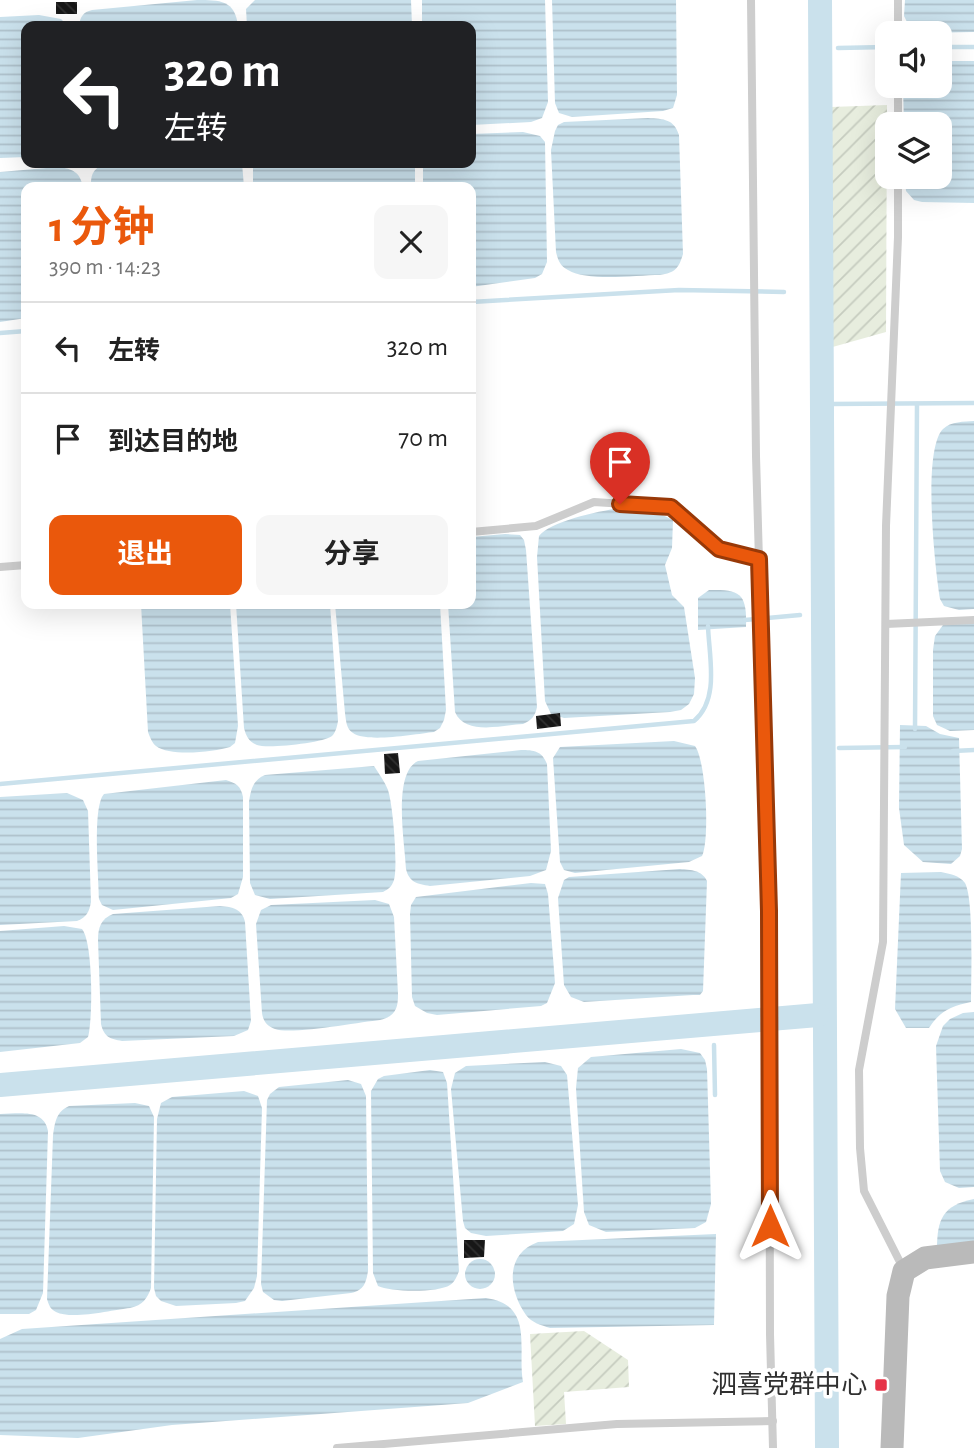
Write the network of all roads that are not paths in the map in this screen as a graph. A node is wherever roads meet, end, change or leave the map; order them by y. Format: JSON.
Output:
{"nodes":[{"id":1,"x":751,"y":0,"type":"edge"},
{"id":2,"x":898,"y":0,"type":"edge"},
{"id":3,"x":898,"y":21,"type":"edge"},
{"id":4,"x":898,"y":189,"type":"edge"},
{"id":5,"x":476,"y":532,"type":"edge"},
{"id":6,"x":759,"y":559,"type":"junction"},
{"id":7,"x":21,"y":565,"type":"edge"},
{"id":8,"x":0,"y":567,"type":"edge"},
{"id":9,"x":974,"y":620,"type":"edge"},
{"id":10,"x":886,"y":624,"type":"junction"},
{"id":11,"x":974,"y":1252,"type":"edge"},
{"id":12,"x":904,"y":1270,"type":"junction"},
{"id":13,"x":773,"y":1421,"type":"junction"},
{"id":14,"x":337,"y":1448,"type":"edge"},
{"id":15,"x":773,"y":1448,"type":"edge"},
{"id":16,"x":892,"y":1448,"type":"edge"}],
"edges":[{"from":1,"to":6,"type":"lane"},
{"from":2,"to":3,"type":"lane"},
{"from":4,"to":10,"type":"lane"},
{"from":5,"to":6,"type":"lane"},
{"from":6,"to":13,"type":"lane"},
{"from":7,"to":8,"type":"lane"},
{"from":9,"to":10,"type":"lane"},
{"from":10,"to":12,"type":"lane"},
{"from":11,"to":12,"type":"street"},
{"from":12,"to":16,"type":"street"},
{"from":13,"to":14,"type":"lane"},
{"from":13,"to":15,"type":"lane"}]}
